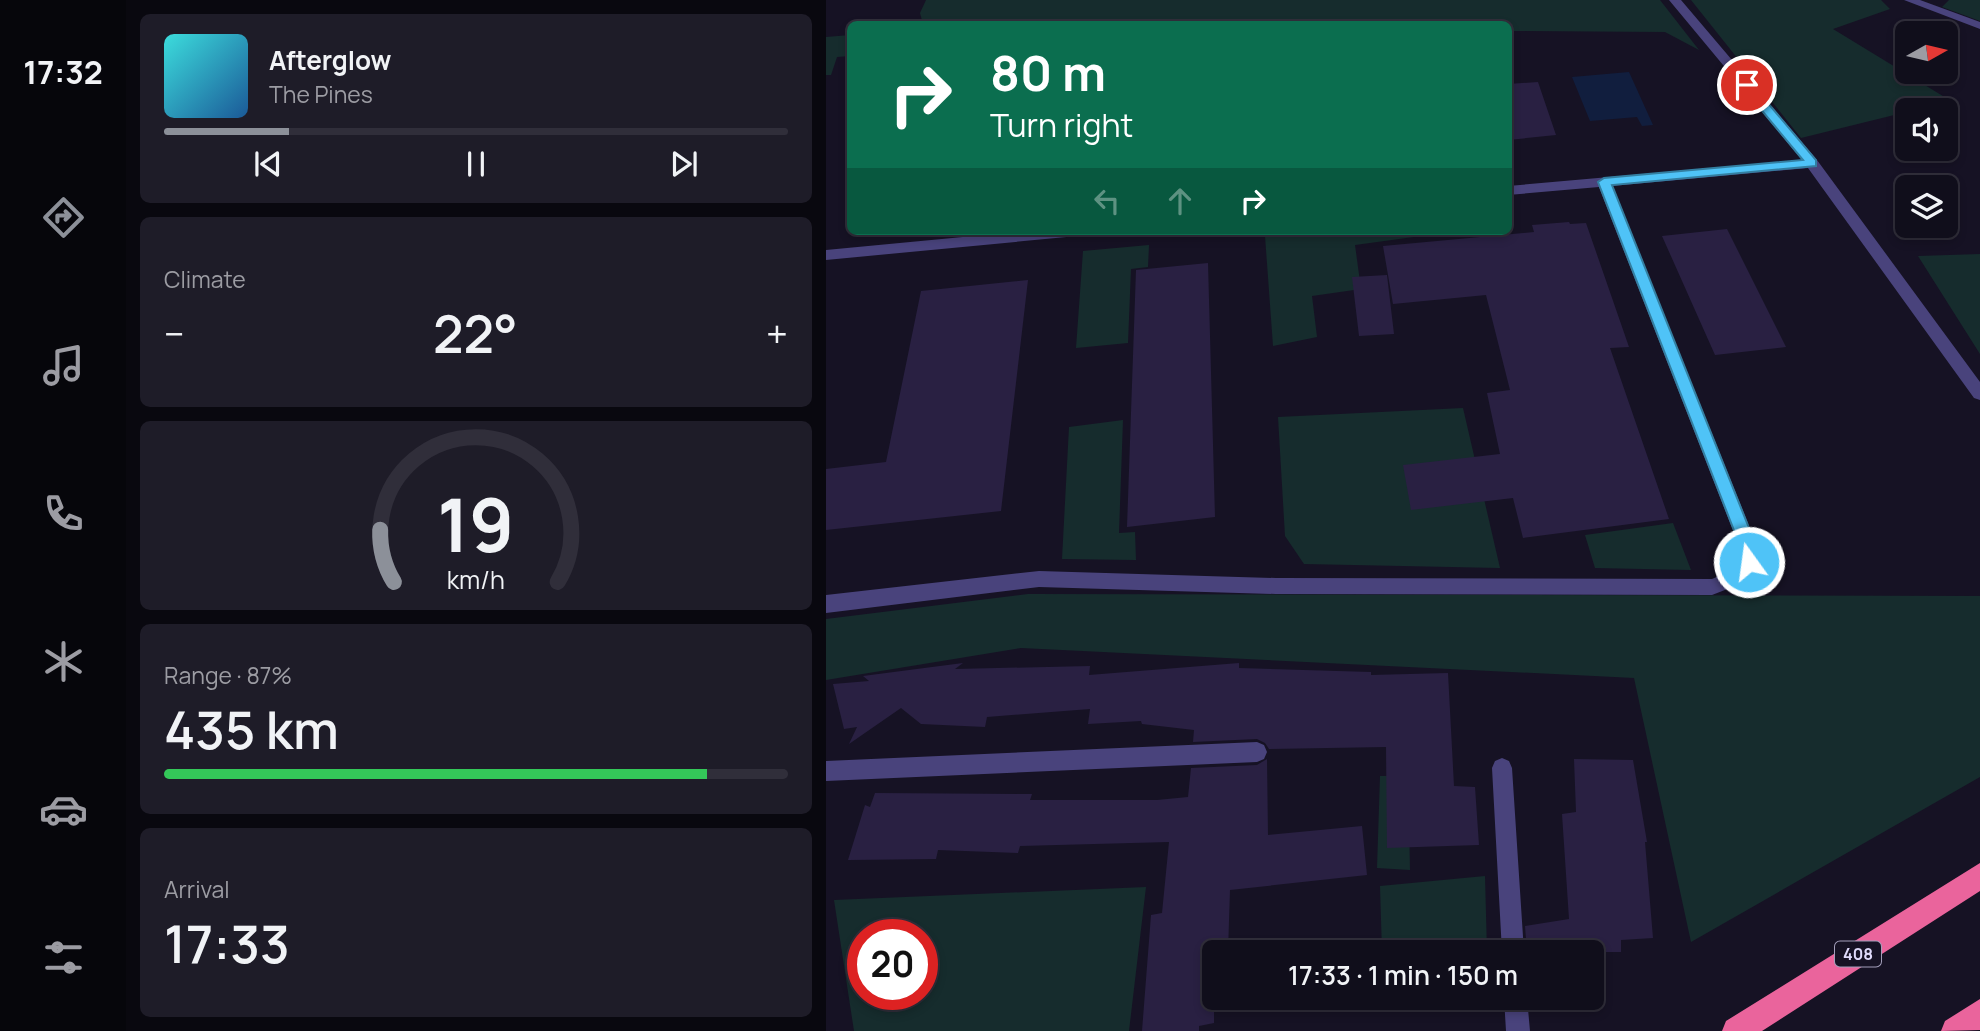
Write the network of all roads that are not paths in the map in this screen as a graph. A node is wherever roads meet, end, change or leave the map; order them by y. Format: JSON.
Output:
{"nodes":[{"id":1,"x":1675,"y":0,"type":"edge"},
{"id":2,"x":1910,"y":0,"type":"edge"},
{"id":3,"x":1980,"y":26,"type":"edge"},
{"id":4,"x":1812,"y":163,"type":"junction"},
{"id":5,"x":1604,"y":182,"type":"junction"},
{"id":6,"x":1512,"y":191,"type":"edge"},
{"id":7,"x":1035,"y":235,"type":"edge"},
{"id":8,"x":826,"y":255,"type":"edge"},
{"id":9,"x":1980,"y":394,"type":"edge"},
{"id":10,"x":826,"y":604,"type":"edge"},
{"id":11,"x":1257,"y":752,"type":"dead end"},
{"id":12,"x":1502,"y":768,"type":"dead end"},
{"id":13,"x":826,"y":771,"type":"edge"},
{"id":14,"x":1980,"y":876,"type":"edge"},
{"id":15,"x":1512,"y":940,"type":"edge"},
{"id":16,"x":1517,"y":1010,"type":"edge"},
{"id":17,"x":1980,"y":1013,"type":"edge"},
{"id":18,"x":1518,"y":1031,"type":"edge"},
{"id":19,"x":1736,"y":1031,"type":"edge"},
{"id":20,"x":1955,"y":1031,"type":"edge"}],
"edges":[{"from":1,"to":4,"type":"street"},
{"from":2,"to":3,"type":"street"},
{"from":4,"to":5,"type":"street"},
{"from":4,"to":9,"type":"street"},
{"from":5,"to":6,"type":"street"},
{"from":5,"to":10,"type":"street"},
{"from":7,"to":8,"type":"street"},
{"from":11,"to":13,"type":"street"},
{"from":12,"to":15,"type":"street"},
{"from":14,"to":19,"type":"highway","number":"408"},
{"from":16,"to":18,"type":"street"},
{"from":17,"to":20,"type":"highway"}]}
